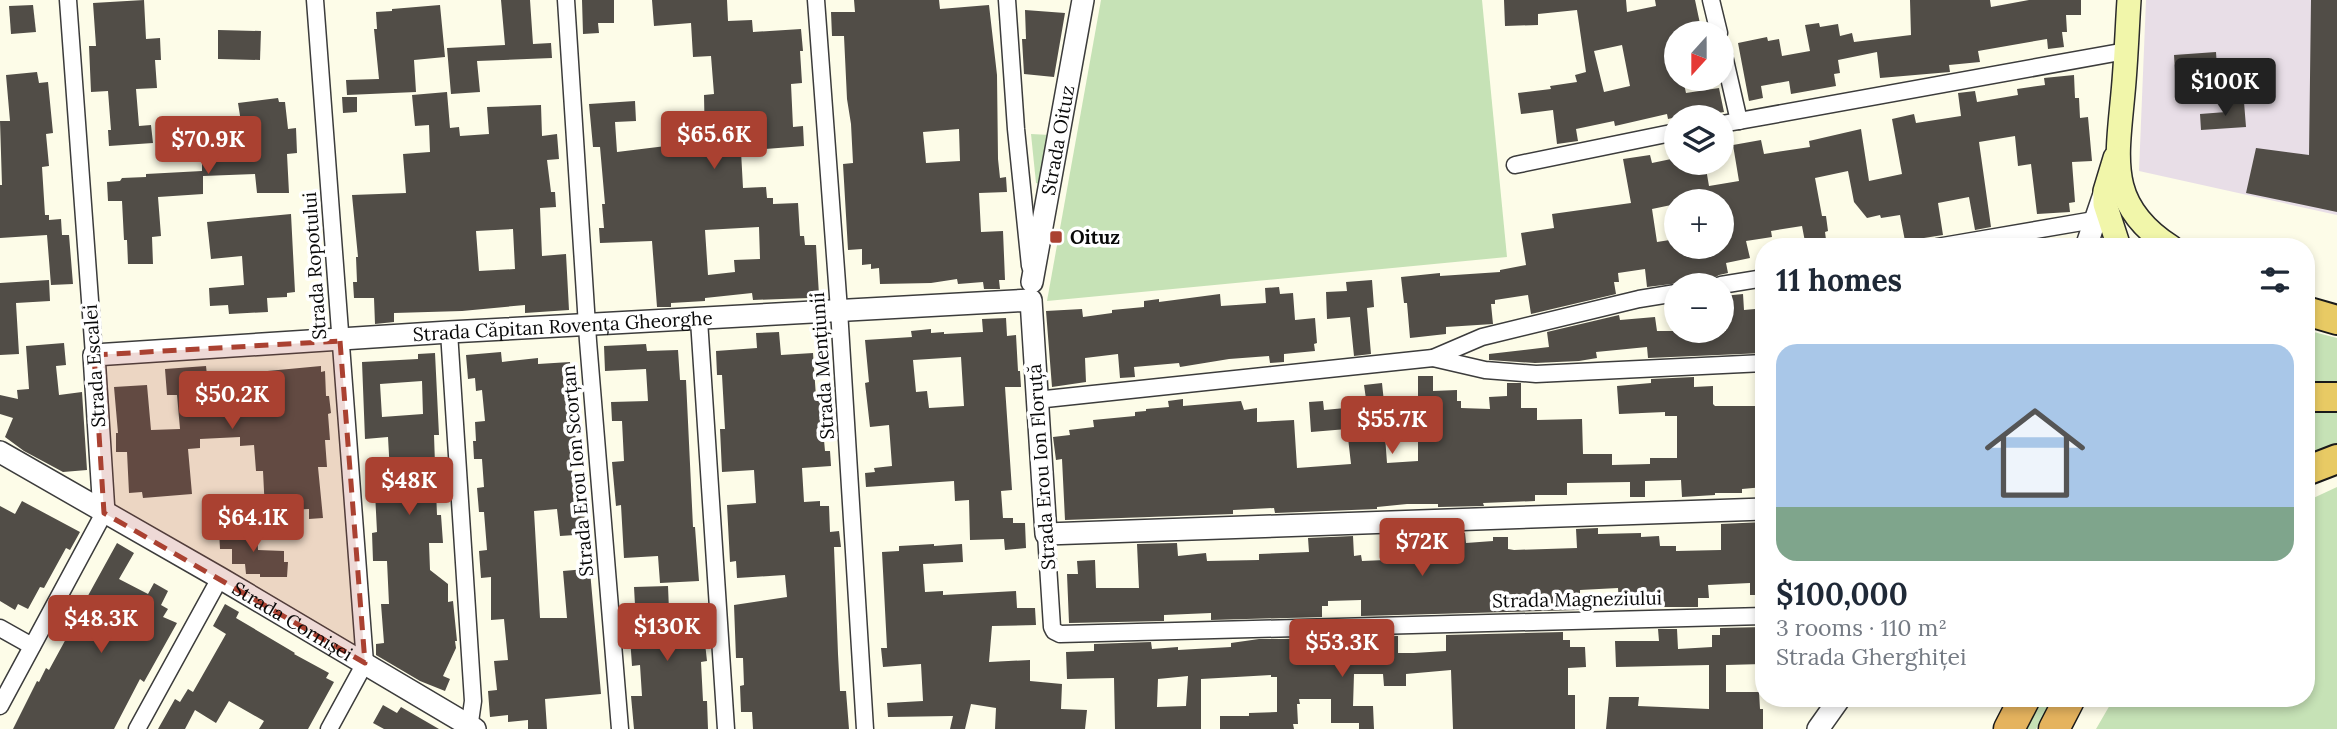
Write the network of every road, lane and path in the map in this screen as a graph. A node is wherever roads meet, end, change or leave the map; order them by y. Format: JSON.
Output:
{"nodes":[{"id":1,"x":68,"y":0,"type":"edge"},
{"id":2,"x":315,"y":0,"type":"edge"},
{"id":3,"x":566,"y":0,"type":"edge"},
{"id":4,"x":816,"y":0,"type":"edge"},
{"id":5,"x":1007,"y":0,"type":"edge"},
{"id":6,"x":1083,"y":0,"type":"edge"},
{"id":7,"x":1711,"y":0,"type":"edge"},
{"id":8,"x":2129,"y":0,"type":"edge"},
{"id":9,"x":1716,"y":21,"type":"edge"},
{"id":10,"x":2126,"y":51,"type":"junction"},
{"id":11,"x":1732,"y":91,"type":"edge"},
{"id":12,"x":1739,"y":121,"type":"junction"},
{"id":13,"x":1734,"y":122,"type":"edge"},
{"id":14,"x":1664,"y":134,"type":"edge"},
{"id":15,"x":2118,"y":148,"type":"junction"},
{"id":16,"x":1514,"y":165,"type":"dead end"},
{"id":17,"x":2105,"y":191,"type":"junction"},
{"id":18,"x":2094,"y":220,"type":"junction"},
{"id":19,"x":1989,"y":238,"type":"edge"},
{"id":20,"x":2089,"y":238,"type":"edge"},
{"id":21,"x":2116,"y":238,"type":"edge"},
{"id":22,"x":2159,"y":238,"type":"edge"},
{"id":23,"x":1755,"y":279,"type":"edge"},
{"id":24,"x":1734,"y":283,"type":"edge"},
{"id":25,"x":1031,"y":291,"type":"junction"},
{"id":26,"x":1664,"y":295,"type":"edge"},
{"id":27,"x":839,"y":310,"type":"junction"},
{"id":28,"x":2315,"y":314,"type":"edge"},
{"id":29,"x":699,"y":320,"type":"junction"},
{"id":30,"x":2337,"y":320,"type":"edge"},
{"id":31,"x":587,"y":324,"type":"junction"},
{"id":32,"x":449,"y":332,"type":"junction"},
{"id":33,"x":341,"y":341,"type":"junction"},
{"id":34,"x":94,"y":355,"type":"junction"},
{"id":35,"x":1433,"y":358,"type":"junction"},
{"id":36,"x":1755,"y":363,"type":"edge"},
{"id":37,"x":2315,"y":397,"type":"edge"},
{"id":38,"x":2337,"y":397,"type":"edge"},
{"id":39,"x":1036,"y":400,"type":"junction"},
{"id":40,"x":0,"y":452,"type":"edge"},
{"id":41,"x":2337,"y":459,"type":"edge"},
{"id":42,"x":2315,"y":468,"type":"edge"},
{"id":43,"x":1755,"y":509,"type":"edge"},
{"id":44,"x":104,"y":513,"type":"junction"},
{"id":45,"x":1046,"y":534,"type":"junction"},
{"id":46,"x":220,"y":578,"type":"junction"},
{"id":47,"x":1755,"y":616,"type":"edge"},
{"id":48,"x":0,"y":628,"type":"edge"},
{"id":49,"x":1056,"y":632,"type":"joint"},
{"id":50,"x":32,"y":646,"type":"junction"},
{"id":51,"x":365,"y":663,"type":"junction"},
{"id":52,"x":0,"y":706,"type":"edge"},
{"id":53,"x":1834,"y":707,"type":"edge"},
{"id":54,"x":2020,"y":707,"type":"edge"},
{"id":55,"x":2066,"y":707,"type":"edge"},
{"id":56,"x":2077,"y":707,"type":"edge"},
{"id":57,"x":472,"y":728,"type":"edge"},
{"id":58,"x":136,"y":729,"type":"edge"},
{"id":59,"x":329,"y":729,"type":"edge"},
{"id":60,"x":620,"y":729,"type":"edge"},
{"id":61,"x":726,"y":729,"type":"edge"},
{"id":62,"x":866,"y":729,"type":"edge"},
{"id":63,"x":1818,"y":729,"type":"edge"},
{"id":64,"x":2009,"y":729,"type":"edge"},
{"id":65,"x":2056,"y":729,"type":"edge"}],
"edges":[{"from":1,"to":34,"type":"street","name":"Strada Escalei"},
{"from":2,"to":33,"type":"street","name":"Strada Ropotului"},
{"from":3,"to":31,"type":"street","name":"Strada Erou Ion Scorțan"},
{"from":4,"to":27,"type":"street","name":"Strada Mențiunii"},
{"from":5,"to":25,"type":"street"},
{"from":6,"to":25,"type":"street","name":"Strada Oituz"},
{"from":7,"to":9,"type":"street"},
{"from":8,"to":10,"type":"main road"},
{"from":10,"to":12,"type":"street"},
{"from":10,"to":15,"type":"main road"},
{"from":11,"to":12,"type":"street"},
{"from":12,"to":13,"type":"street"},
{"from":14,"to":16,"type":"street"},
{"from":15,"to":17,"type":"main road"},
{"from":15,"to":22,"type":"main road"},
{"from":17,"to":18,"type":"street"},
{"from":17,"to":21,"type":"main road"},
{"from":18,"to":19,"type":"street"},
{"from":18,"to":20,"type":"street"},
{"from":23,"to":24,"type":"street"},
{"from":25,"to":27,"type":"street","name":"Strada Căpitan Rovența Gheorghe"},
{"from":25,"to":39,"type":"street","name":"Strada Erou Ion Floruță"},
{"from":26,"to":35,"type":"street"},
{"from":27,"to":29,"type":"street","name":"Strada Căpitan Rovența Gheorghe"},
{"from":27,"to":62,"type":"street","name":"Strada Mențiunii"},
{"from":28,"to":30,"type":"highway"},
{"from":29,"to":31,"type":"street","name":"Strada Căpitan Rovența Gheorghe"},
{"from":29,"to":61,"type":"street"},
{"from":31,"to":32,"type":"street","name":"Strada Căpitan Rovența Gheorghe"},
{"from":31,"to":60,"type":"street","name":"Strada Erou Ion Scorțan"},
{"from":32,"to":33,"type":"street","name":"Strada Căpitan Rovența Gheorghe"},
{"from":32,"to":57,"type":"street"},
{"from":33,"to":34,"type":"street","name":"Strada Căpitan Rovența Gheorghe"},
{"from":33,"to":51,"type":"street","name":"Strada Ropotului"},
{"from":34,"to":44,"type":"street","name":"Strada Escalei"},
{"from":35,"to":36,"type":"street"},
{"from":35,"to":39,"type":"street"},
{"from":37,"to":38,"type":"highway"},
{"from":39,"to":45,"type":"street","name":"Strada Erou Ion Floruță"},
{"from":40,"to":44,"type":"street","name":"Strada Cornișei"},
{"from":41,"to":42,"type":"highway"},
{"from":43,"to":45,"type":"street"},
{"from":44,"to":46,"type":"street","name":"Strada Cornișei"},
{"from":44,"to":50,"type":"street"},
{"from":45,"to":49,"type":"street","name":"Strada Erou Ion Floruță"},
{"from":46,"to":51,"type":"street","name":"Strada Cornișei"},
{"from":46,"to":58,"type":"street"},
{"from":47,"to":49,"type":"street","name":"Strada Magneziului"},
{"from":48,"to":50,"type":"street"},
{"from":50,"to":52,"type":"street"},
{"from":51,"to":57,"type":"street","name":"Strada Cornișei"},
{"from":51,"to":59,"type":"street"},
{"from":53,"to":63,"type":"street"},
{"from":54,"to":64,"type":"highway"},
{"from":55,"to":65,"type":"highway"},
{"from":56,"to":65,"type":"highway"}]}
